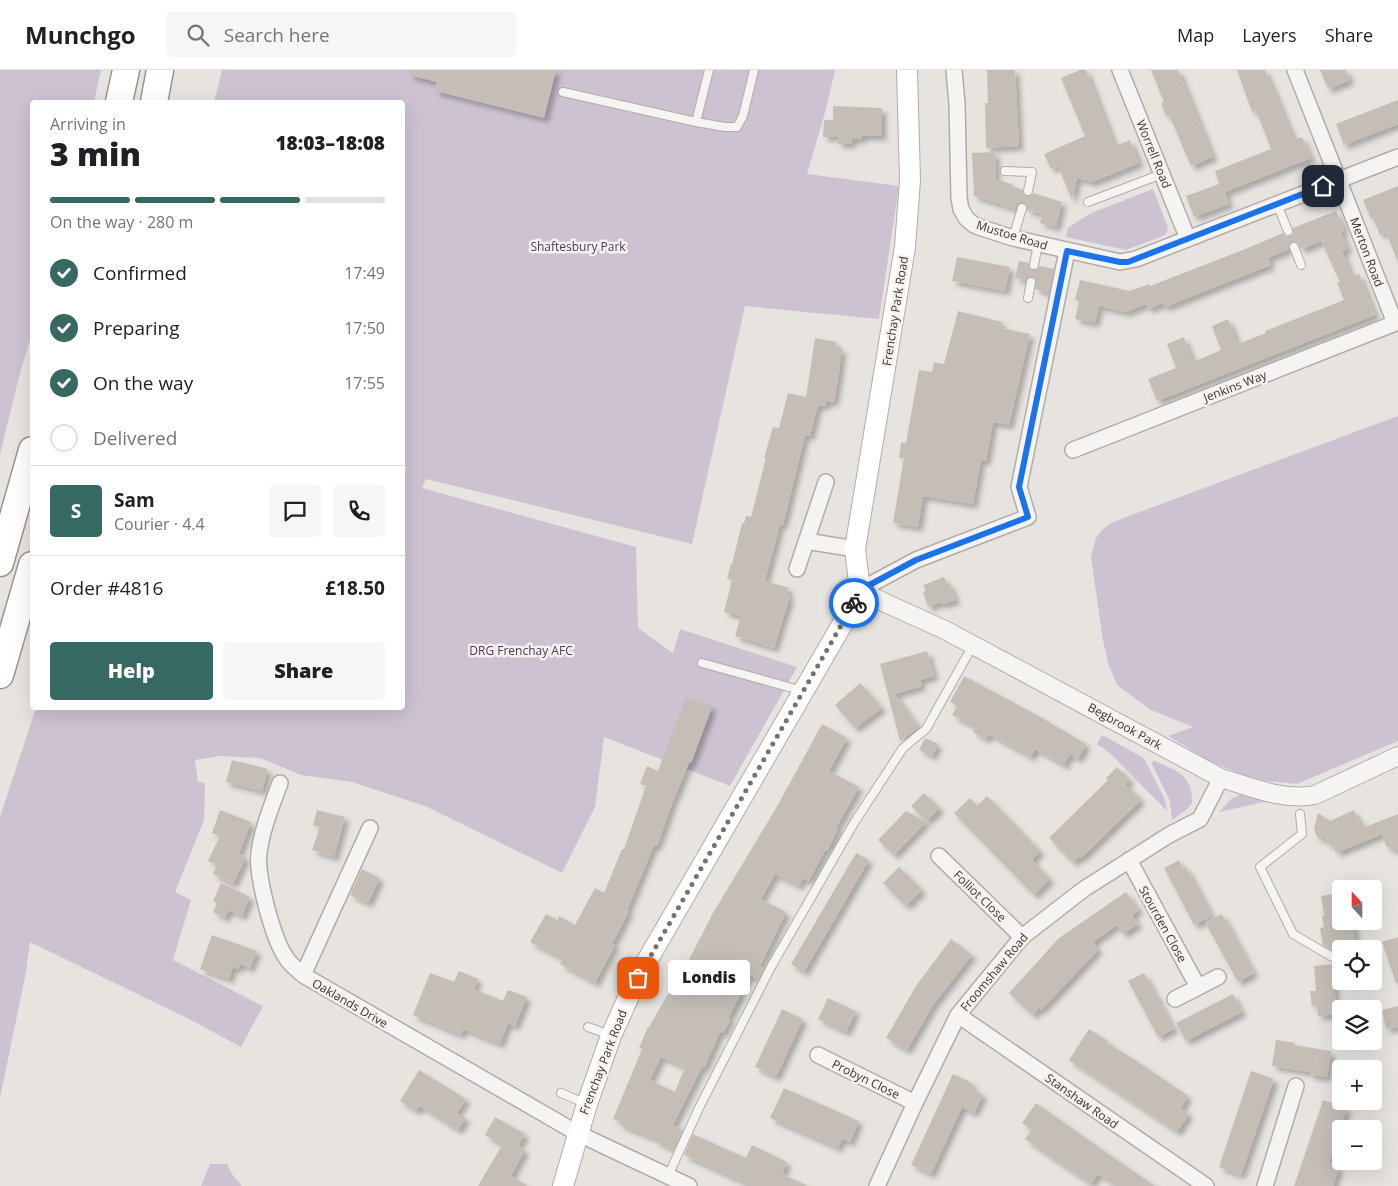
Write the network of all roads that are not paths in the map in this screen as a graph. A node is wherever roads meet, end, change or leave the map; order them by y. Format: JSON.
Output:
{"nodes":[{"id":1,"x":126,"y":70,"type":"edge"},
{"id":2,"x":160,"y":70,"type":"edge"},
{"id":3,"x":709,"y":70,"type":"edge"},
{"id":4,"x":754,"y":70,"type":"edge"},
{"id":5,"x":907,"y":70,"type":"edge"},
{"id":6,"x":954,"y":70,"type":"edge"},
{"id":7,"x":1120,"y":70,"type":"edge"},
{"id":8,"x":1295,"y":70,"type":"edge"},
{"id":9,"x":563,"y":92,"type":"dead end"},
{"id":10,"x":120,"y":100,"type":"edge"},
{"id":11,"x":154,"y":100,"type":"edge"},
{"id":12,"x":696,"y":122,"type":"junction"},
{"id":13,"x":1398,"y":157,"type":"edge"},
{"id":14,"x":1005,"y":171,"type":"dead end"},
{"id":15,"x":1162,"y":174,"type":"junction"},
{"id":16,"x":1339,"y":181,"type":"junction"},
{"id":17,"x":1028,"y":191,"type":"dead end"},
{"id":18,"x":1088,"y":202,"type":"dead end"},
{"id":19,"x":1277,"y":204,"type":"junction"},
{"id":20,"x":1022,"y":208,"type":"dead end"},
{"id":21,"x":1288,"y":231,"type":"dead end"},
{"id":22,"x":1013,"y":238,"type":"junction"},
{"id":23,"x":1188,"y":239,"type":"junction"},
{"id":24,"x":1038,"y":244,"type":"junction"},
{"id":25,"x":1294,"y":247,"type":"dead end"},
{"id":26,"x":1067,"y":251,"type":"junction"},
{"id":27,"x":1034,"y":265,"type":"dead end"},
{"id":28,"x":1301,"y":265,"type":"dead end"},
{"id":29,"x":1031,"y":282,"type":"dead end"},
{"id":30,"x":1028,"y":298,"type":"dead end"},
{"id":31,"x":1396,"y":323,"type":"edge"},
{"id":32,"x":1072,"y":450,"type":"dead end"},
{"id":33,"x":30,"y":457,"type":"edge"},
{"id":34,"x":826,"y":482,"type":"dead end"},
{"id":35,"x":806,"y":541,"type":"junction"},
{"id":36,"x":855,"y":549,"type":"junction"},
{"id":37,"x":0,"y":564,"type":"edge"},
{"id":38,"x":797,"y":569,"type":"dead end"},
{"id":39,"x":30,"y":572,"type":"edge"},
{"id":40,"x":860,"y":590,"type":"junction"},
{"id":41,"x":973,"y":645,"type":"junction"},
{"id":42,"x":702,"y":663,"type":"dead end"},
{"id":43,"x":0,"y":675,"type":"edge"},
{"id":44,"x":803,"y":691,"type":"junction"},
{"id":45,"x":1398,"y":756,"type":"edge"},
{"id":46,"x":1221,"y":778,"type":"junction"},
{"id":47,"x":280,"y":783,"type":"dead end"},
{"id":48,"x":1300,"y":814,"type":"dead end"},
{"id":49,"x":370,"y":828,"type":"dead end"},
{"id":50,"x":939,"y":856,"type":"dead end"},
{"id":51,"x":1129,"y":860,"type":"junction"},
{"id":52,"x":1022,"y":937,"type":"junction"},
{"id":53,"x":1332,"y":957,"type":"edge"},
{"id":54,"x":303,"y":975,"type":"junction"},
{"id":55,"x":1218,"y":977,"type":"dead end"},
{"id":56,"x":1198,"y":987,"type":"junction"},
{"id":57,"x":1175,"y":999,"type":"dead end"},
{"id":58,"x":958,"y":1015,"type":"junction"},
{"id":59,"x":588,"y":1027,"type":"dead end"},
{"id":60,"x":611,"y":1036,"type":"junction"},
{"id":61,"x":818,"y":1055,"type":"dead end"},
{"id":62,"x":1296,"y":1086,"type":"dead end"},
{"id":63,"x":561,"y":1093,"type":"dead end"},
{"id":64,"x":915,"y":1103,"type":"junction"},
{"id":65,"x":587,"y":1104,"type":"junction"},
{"id":66,"x":577,"y":1133,"type":"junction"},
{"id":67,"x":668,"y":1176,"type":"junction"},
{"id":68,"x":563,"y":1186,"type":"edge"},
{"id":69,"x":689,"y":1186,"type":"edge"},
{"id":70,"x":877,"y":1186,"type":"edge"},
{"id":71,"x":1206,"y":1186,"type":"edge"},
{"id":72,"x":1265,"y":1186,"type":"edge"}],
"edges":[{"from":1,"to":10,"type":"highway"},
{"from":2,"to":11,"type":"highway"},
{"from":3,"to":12,"type":"lane"},
{"from":4,"to":12,"type":"lane"},
{"from":5,"to":36,"type":"main road","name":"Frenchay Park Road"},
{"from":6,"to":22,"type":"street","name":"Mustoe Road"},
{"from":7,"to":15,"type":"street","name":"Worrell Road"},
{"from":8,"to":16,"type":"street","name":"Merton Road"},
{"from":9,"to":12,"type":"lane"},
{"from":13,"to":16,"type":"street","name":"Mustoe Road"},
{"from":14,"to":17,"type":"lane"},
{"from":15,"to":18,"type":"lane"},
{"from":15,"to":23,"type":"street","name":"Worrell Road"},
{"from":16,"to":19,"type":"street","name":"Mustoe Road"},
{"from":16,"to":31,"type":"street","name":"Merton Road"},
{"from":19,"to":21,"type":"lane"},
{"from":19,"to":23,"type":"street","name":"Mustoe Road"},
{"from":20,"to":22,"type":"lane"},
{"from":22,"to":24,"type":"street","name":"Mustoe Road"},
{"from":23,"to":26,"type":"street","name":"Mustoe Road"},
{"from":24,"to":26,"type":"street","name":"Mustoe Road"},
{"from":24,"to":27,"type":"lane"},
{"from":25,"to":28,"type":"lane"},
{"from":26,"to":40,"type":"street"},
{"from":29,"to":30,"type":"lane"},
{"from":31,"to":32,"type":"street","name":"Jenkins Way"},
{"from":33,"to":37,"type":"highway"},
{"from":34,"to":35,"type":"street"},
{"from":35,"to":36,"type":"street"},
{"from":35,"to":38,"type":"street"},
{"from":36,"to":40,"type":"main road","name":"Frenchay Park Road"},
{"from":39,"to":43,"type":"highway"},
{"from":40,"to":41,"type":"street","name":"Begbrook Park"},
{"from":40,"to":44,"type":"main road","name":"Frenchay Park Road"},
{"from":41,"to":46,"type":"street","name":"Begbrook Park"},
{"from":41,"to":67,"type":"lane"},
{"from":42,"to":44,"type":"lane"},
{"from":44,"to":60,"type":"main road","name":"Frenchay Park Road"},
{"from":45,"to":46,"type":"street","name":"Begbrook Park"},
{"from":46,"to":51,"type":"street","name":"Froomshaw Road"},
{"from":47,"to":54,"type":"street","name":"Oaklands Drive"},
{"from":48,"to":53,"type":"lane"},
{"from":49,"to":54,"type":"street"},
{"from":50,"to":52,"type":"street","name":"Folliot Close"},
{"from":51,"to":52,"type":"street","name":"Froomshaw Road"},
{"from":51,"to":56,"type":"street","name":"Stourden Close"},
{"from":52,"to":58,"type":"street","name":"Froomshaw Road"},
{"from":54,"to":66,"type":"street","name":"Oaklands Drive"},
{"from":55,"to":56,"type":"street"},
{"from":56,"to":57,"type":"street"},
{"from":58,"to":64,"type":"street","name":"Froomshaw Road"},
{"from":58,"to":71,"type":"street","name":"Stanshaw Road"},
{"from":59,"to":60,"type":"lane"},
{"from":60,"to":65,"type":"main road","name":"Frenchay Park Road"},
{"from":61,"to":64,"type":"street","name":"Probyn Close"},
{"from":62,"to":72,"type":"street"},
{"from":63,"to":65,"type":"lane"},
{"from":64,"to":70,"type":"street","name":"Froomshaw Road"},
{"from":65,"to":66,"type":"main road","name":"Frenchay Park Road"},
{"from":66,"to":67,"type":"street"},
{"from":66,"to":68,"type":"main road","name":"Frenchay Park Road"},
{"from":67,"to":69,"type":"street"}]}
